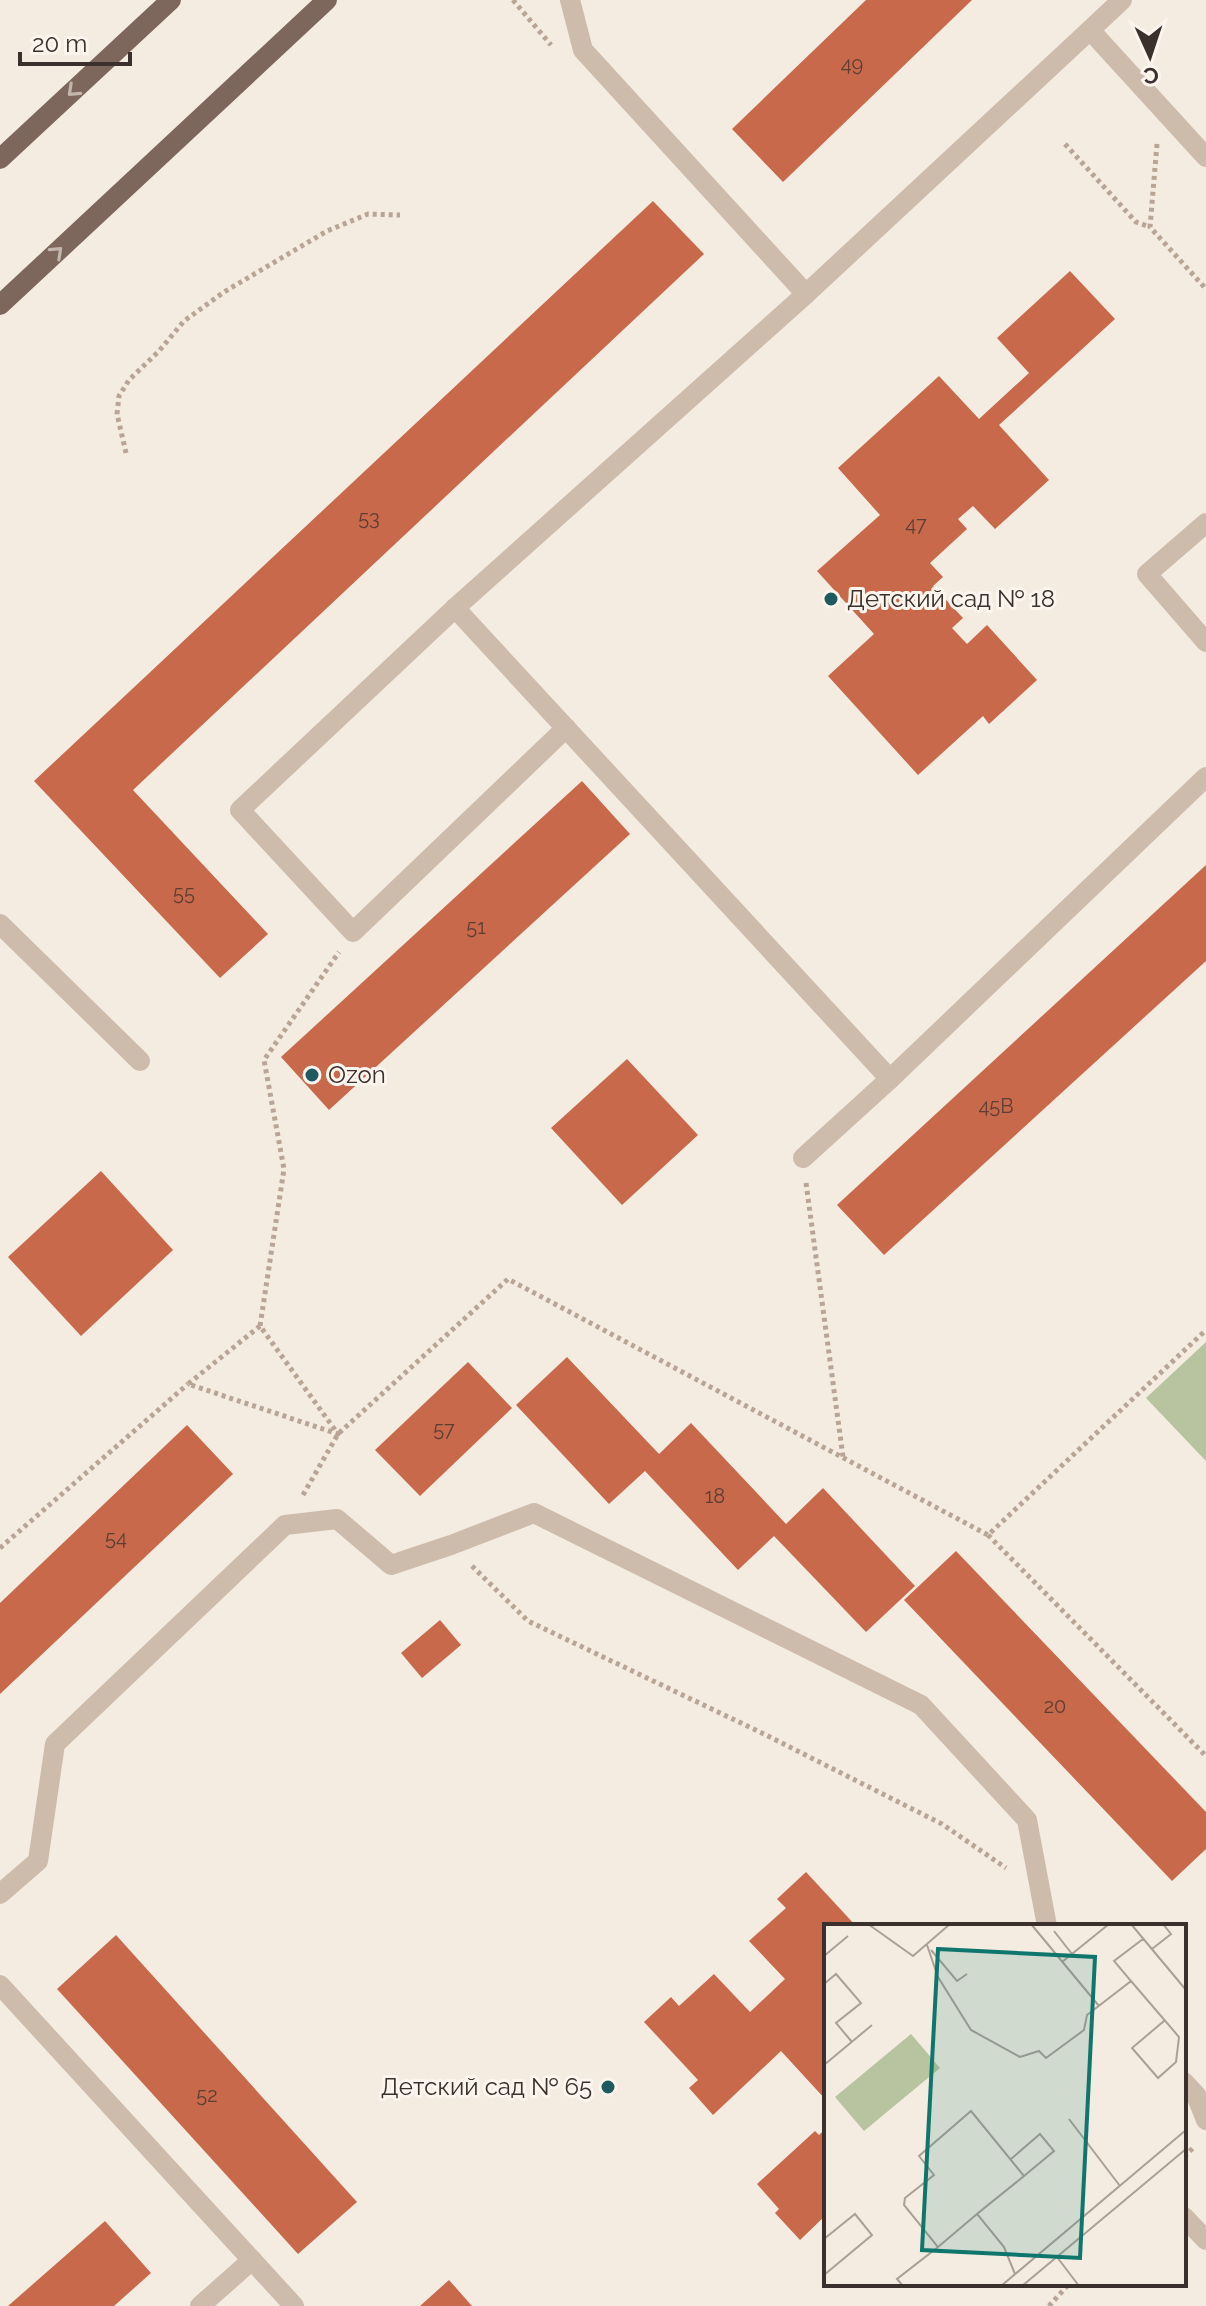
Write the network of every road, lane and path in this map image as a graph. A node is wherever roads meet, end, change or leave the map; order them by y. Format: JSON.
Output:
{"nodes":[{"id":1,"x":171,"y":0,"type":"edge"},
{"id":2,"x":327,"y":0,"type":"edge"},
{"id":3,"x":570,"y":0,"type":"edge"},
{"id":4,"x":1122,"y":0,"type":"edge"},
{"id":5,"x":1090,"y":30,"type":"junction"},
{"id":6,"x":1161,"y":107,"type":"junction"},
{"id":7,"x":1065,"y":144,"type":"dead end"},
{"id":8,"x":1206,"y":157,"type":"edge"},
{"id":9,"x":0,"y":159,"type":"edge"},
{"id":10,"x":400,"y":215,"type":"dead end"},
{"id":11,"x":1150,"y":227,"type":"junction"},
{"id":12,"x":1206,"y":289,"type":"edge"},
{"id":13,"x":806,"y":294,"type":"junction"},
{"id":14,"x":0,"y":305,"type":"edge"},
{"id":15,"x":126,"y":453,"type":"dead end"},
{"id":16,"x":1206,"y":523,"type":"edge"},
{"id":17,"x":455,"y":608,"type":"junction"},
{"id":18,"x":1206,"y":642,"type":"edge"},
{"id":19,"x":566,"y":728,"type":"junction"},
{"id":20,"x":1206,"y":777,"type":"edge"},
{"id":21,"x":0,"y":924,"type":"edge"},
{"id":22,"x":353,"y":932,"type":"junction"},
{"id":23,"x":140,"y":1061,"type":"dead end"},
{"id":24,"x":890,"y":1079,"type":"junction"},
{"id":25,"x":803,"y":1158,"type":"joint"},
{"id":26,"x":260,"y":1326,"type":"junction"},
{"id":27,"x":1206,"y":1330,"type":"edge"},
{"id":28,"x":188,"y":1384,"type":"junction"},
{"id":29,"x":338,"y":1434,"type":"junction"},
{"id":30,"x":843,"y":1457,"type":"junction"},
{"id":31,"x":285,"y":1525,"type":"junction"},
{"id":32,"x":988,"y":1535,"type":"junction"},
{"id":33,"x":451,"y":1545,"type":"junction"},
{"id":34,"x":0,"y":1548,"type":"edge"},
{"id":35,"x":1206,"y":1756,"type":"edge"},
{"id":36,"x":1040,"y":1892,"type":"junction"},
{"id":37,"x":0,"y":1894,"type":"edge"},
{"id":38,"x":1047,"y":1924,"type":"edge"},
{"id":39,"x":0,"y":1985,"type":"edge"},
{"id":40,"x":1186,"y":2084,"type":"edge"},
{"id":41,"x":1206,"y":2120,"type":"edge"},
{"id":42,"x":1186,"y":2219,"type":"edge"},
{"id":43,"x":1206,"y":2240,"type":"edge"},
{"id":44,"x":252,"y":2260,"type":"junction"},
{"id":45,"x":1067,"y":2286,"type":"edge"},
{"id":46,"x":200,"y":2306,"type":"edge"},
{"id":47,"x":294,"y":2306,"type":"edge"},
{"id":48,"x":1049,"y":2306,"type":"edge"}],
"edges":[{"from":1,"to":9,"type":"main road","one_way":true},
{"from":14,"to":2,"type":"main road","one_way":true},
{"from":3,"to":13,"type":"lane"},
{"from":4,"to":5,"type":"lane"},
{"from":5,"to":6,"type":"lane"},
{"from":5,"to":13,"type":"lane"},
{"from":6,"to":8,"type":"lane"},
{"from":6,"to":11,"type":"path"},
{"from":7,"to":11,"type":"path"},
{"from":10,"to":15,"type":"path"},
{"from":11,"to":12,"type":"path"},
{"from":13,"to":17,"type":"lane"},
{"from":16,"to":18,"type":"lane"},
{"from":17,"to":19,"type":"lane"},
{"from":17,"to":22,"type":"lane"},
{"from":19,"to":22,"type":"lane"},
{"from":19,"to":24,"type":"lane"},
{"from":20,"to":24,"type":"lane"},
{"from":21,"to":23,"type":"lane"},
{"from":22,"to":26,"type":"path"},
{"from":24,"to":25,"type":"lane"},
{"from":25,"to":30,"type":"path"},
{"from":26,"to":28,"type":"path"},
{"from":26,"to":29,"type":"path"},
{"from":27,"to":32,"type":"path"},
{"from":28,"to":29,"type":"path"},
{"from":28,"to":34,"type":"path"},
{"from":29,"to":30,"type":"path"},
{"from":29,"to":31,"type":"path"},
{"from":30,"to":32,"type":"path"},
{"from":31,"to":33,"type":"lane"},
{"from":31,"to":37,"type":"lane"},
{"from":32,"to":35,"type":"path"},
{"from":33,"to":36,"type":"path"},
{"from":33,"to":36,"type":"lane"},
{"from":36,"to":38,"type":"lane"},
{"from":39,"to":44,"type":"lane"},
{"from":40,"to":41,"type":"lane"},
{"from":42,"to":43,"type":"lane"},
{"from":44,"to":46,"type":"lane"},
{"from":44,"to":47,"type":"lane"},
{"from":45,"to":48,"type":"path"}]}
